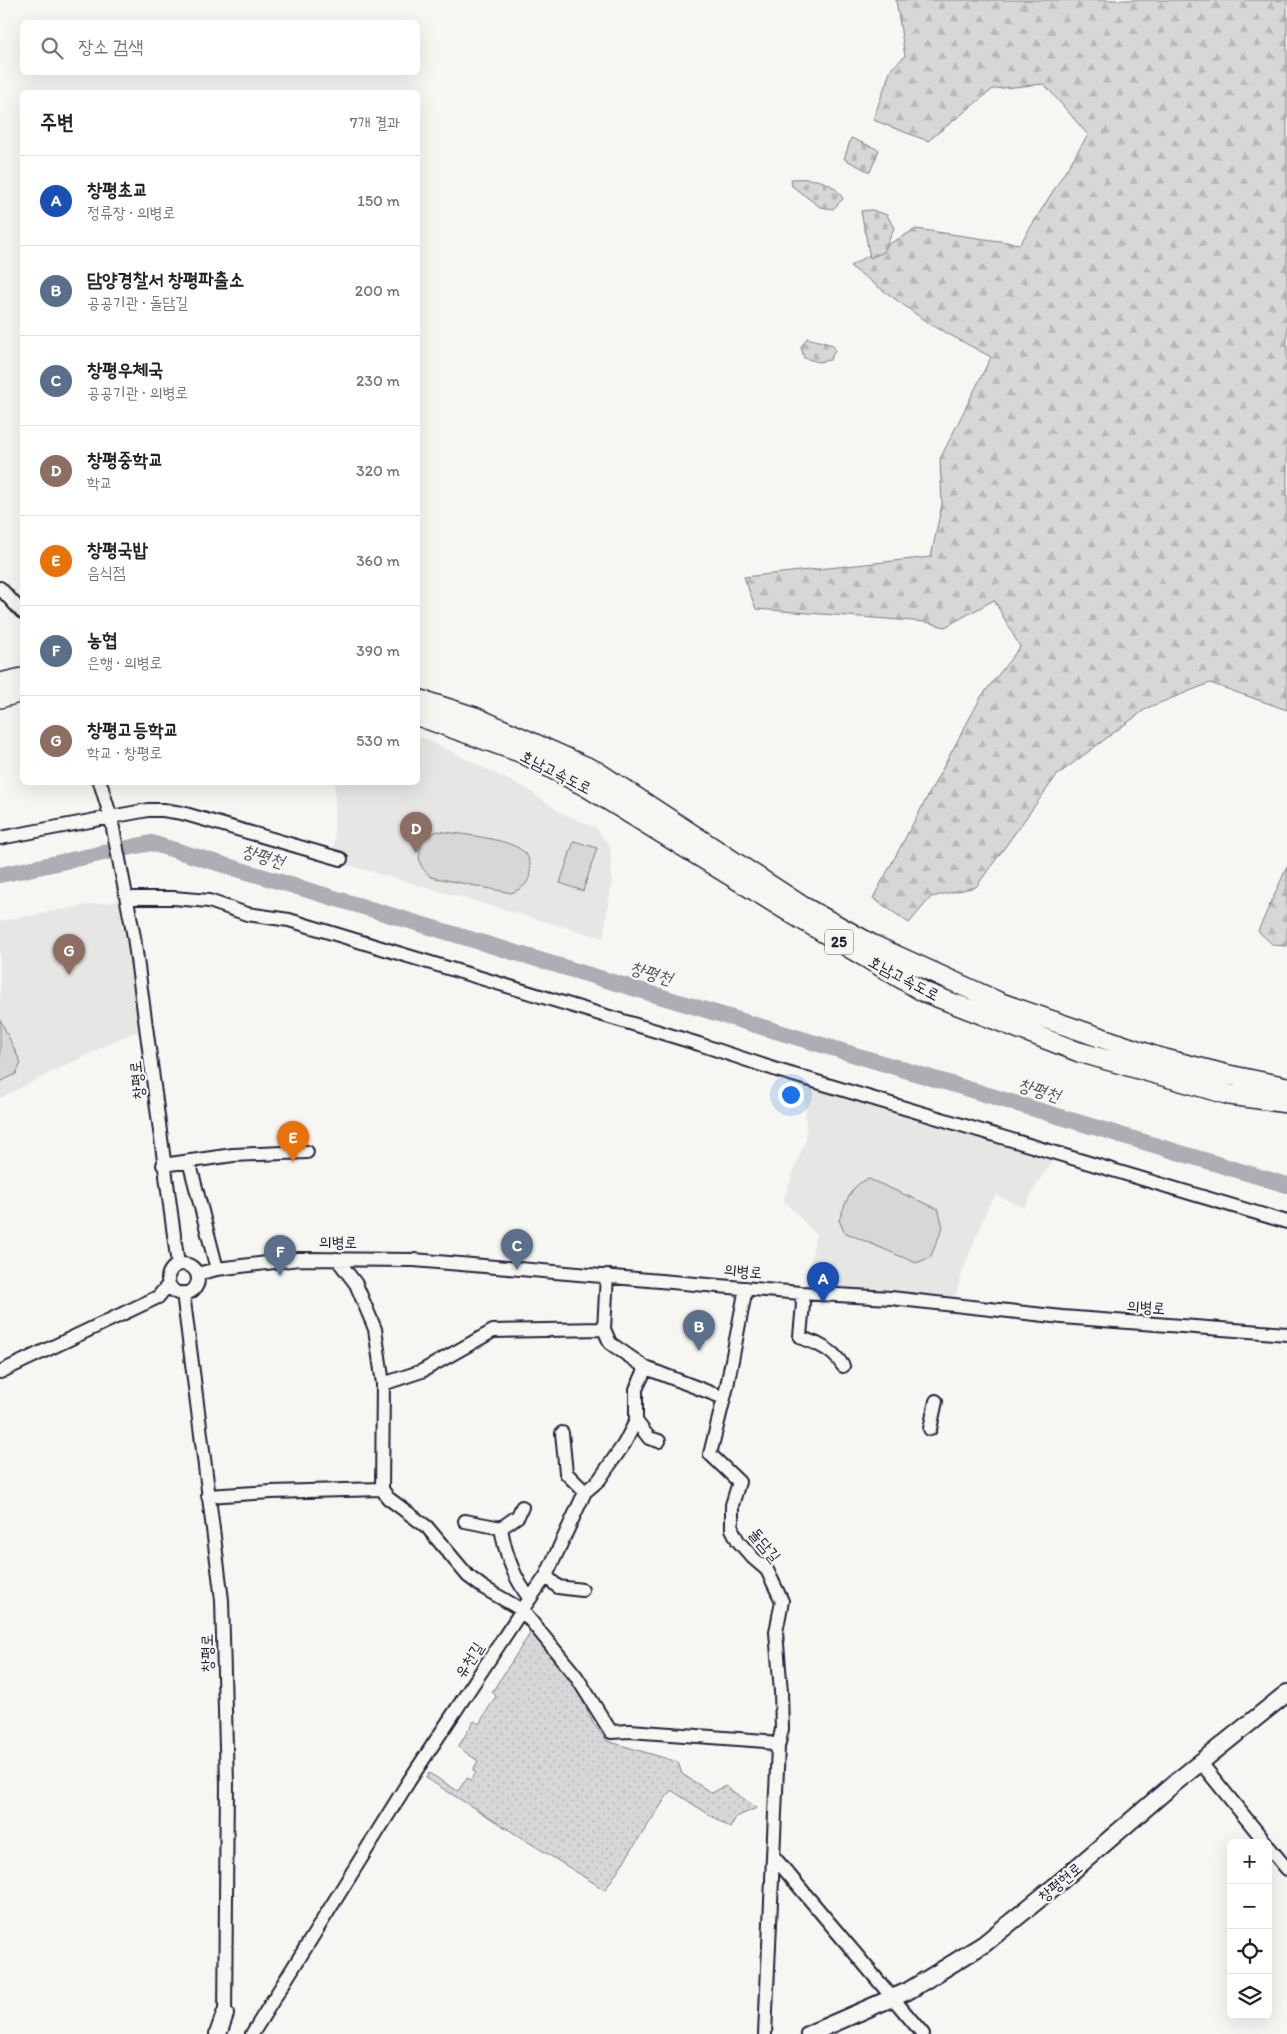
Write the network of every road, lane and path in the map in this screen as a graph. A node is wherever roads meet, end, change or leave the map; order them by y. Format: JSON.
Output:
{"nodes":[{"id":1,"x":0,"y":588,"type":"edge"},
{"id":2,"x":20,"y":610,"type":"edge"},
{"id":3,"x":15,"y":683,"type":"edge"},
{"id":4,"x":0,"y":698,"type":"edge"},
{"id":5,"x":420,"y":700,"type":"edge"},
{"id":6,"x":420,"y":717,"type":"edge"},
{"id":7,"x":101,"y":785,"type":"edge"},
{"id":8,"x":111,"y":818,"type":"junction"},
{"id":9,"x":0,"y":838,"type":"edge"},
{"id":10,"x":341,"y":859,"type":"dead end"},
{"id":11,"x":126,"y":895,"type":"junction"},
{"id":12,"x":1287,"y":1087,"type":"edge"},
{"id":13,"x":1287,"y":1103,"type":"edge"},
{"id":14,"x":307,"y":1152,"type":"dead end"},
{"id":15,"x":189,"y":1162,"type":"junction"},
{"id":16,"x":163,"y":1165,"type":"junction"},
{"id":17,"x":1287,"y":1222,"type":"edge"},
{"id":18,"x":337,"y":1259,"type":"junction"},
{"id":19,"x":178,"y":1265,"type":"junction"},
{"id":20,"x":218,"y":1270,"type":"junction"},
{"id":21,"x":197,"y":1274,"type":"junction"},
{"id":22,"x":607,"y":1275,"type":"junction"},
{"id":23,"x":169,"y":1284,"type":"junction"},
{"id":24,"x":746,"y":1288,"type":"junction"},
{"id":25,"x":801,"y":1293,"type":"junction"},
{"id":26,"x":183,"y":1294,"type":"junction"},
{"id":27,"x":604,"y":1329,"type":"junction"},
{"id":28,"x":1287,"y":1334,"type":"edge"},
{"id":29,"x":843,"y":1366,"type":"dead end"},
{"id":30,"x":646,"y":1368,"type":"junction"},
{"id":31,"x":0,"y":1372,"type":"edge"},
{"id":32,"x":383,"y":1384,"type":"junction"},
{"id":33,"x":724,"y":1398,"type":"junction"},
{"id":34,"x":936,"y":1401,"type":"dead end"},
{"id":35,"x":636,"y":1421,"type":"junction"},
{"id":36,"x":930,"y":1428,"type":"dead end"},
{"id":37,"x":562,"y":1433,"type":"dead end"},
{"id":38,"x":659,"y":1441,"type":"dead end"},
{"id":39,"x":382,"y":1489,"type":"junction"},
{"id":40,"x":586,"y":1492,"type":"junction"},
{"id":41,"x":208,"y":1496,"type":"junction"},
{"id":42,"x":522,"y":1507,"type":"dead end"},
{"id":43,"x":465,"y":1521,"type":"dead end"},
{"id":44,"x":501,"y":1528,"type":"junction"},
{"id":45,"x":546,"y":1576,"type":"junction"},
{"id":46,"x":582,"y":1590,"type":"dead end"},
{"id":47,"x":530,"y":1599,"type":"junction"},
{"id":48,"x":522,"y":1610,"type":"junction"},
{"id":49,"x":1287,"y":1693,"type":"edge"},
{"id":50,"x":778,"y":1747,"type":"junction"},
{"id":51,"x":1201,"y":1763,"type":"junction"},
{"id":52,"x":1263,"y":1839,"type":"edge"},
{"id":53,"x":1272,"y":1851,"type":"edge"},
{"id":54,"x":774,"y":1857,"type":"junction"},
{"id":55,"x":1287,"y":1869,"type":"edge"},
{"id":56,"x":893,"y":1997,"type":"junction"},
{"id":57,"x":225,"y":2014,"type":"junction"},
{"id":58,"x":218,"y":2034,"type":"edge"},
{"id":59,"x":223,"y":2034,"type":"edge"},
{"id":60,"x":228,"y":2034,"type":"edge"},
{"id":61,"x":252,"y":2034,"type":"edge"},
{"id":62,"x":765,"y":2034,"type":"edge"},
{"id":63,"x":809,"y":2034,"type":"edge"},
{"id":64,"x":923,"y":2034,"type":"edge"}],
"edges":[{"from":1,"to":2,"type":"street"},
{"from":3,"to":4,"type":"highway"},
{"from":5,"to":12,"type":"highway","name":"호남고속도로","number":"25"},
{"from":6,"to":13,"type":"highway","name":"호남고속도로","number":"25"},
{"from":7,"to":8,"type":"street","name":"창평로"},
{"from":8,"to":9,"type":"street"},
{"from":8,"to":10,"type":"street"},
{"from":8,"to":11,"type":"street","name":"창평로"},
{"from":11,"to":16,"type":"street","name":"창평로"},
{"from":11,"to":17,"type":"street"},
{"from":14,"to":15,"type":"street"},
{"from":15,"to":16,"type":"street"},
{"from":15,"to":20,"type":"street"},
{"from":16,"to":19,"type":"street","name":"창평로"},
{"from":18,"to":20,"type":"street","name":"의병로"},
{"from":18,"to":22,"type":"street","name":"의병로"},
{"from":18,"to":32,"type":"street"},
{"from":19,"to":21,"type":"street"},
{"from":19,"to":23,"type":"street"},
{"from":20,"to":21,"type":"street","name":"의병로"},
{"from":21,"to":26,"type":"street"},
{"from":22,"to":24,"type":"street","name":"의병로"},
{"from":22,"to":27,"type":"street"},
{"from":23,"to":26,"type":"street"},
{"from":23,"to":31,"type":"street"},
{"from":24,"to":25,"type":"street","name":"의병로"},
{"from":24,"to":33,"type":"street","name":"돌담길"},
{"from":25,"to":28,"type":"street","name":"의병로"},
{"from":25,"to":29,"type":"street"},
{"from":26,"to":41,"type":"street","name":"창평로"},
{"from":27,"to":30,"type":"street"},
{"from":27,"to":32,"type":"street"},
{"from":30,"to":33,"type":"street"},
{"from":30,"to":35,"type":"street"},
{"from":32,"to":39,"type":"street"},
{"from":33,"to":50,"type":"street","name":"돌담길"},
{"from":34,"to":36,"type":"street"},
{"from":35,"to":38,"type":"street"},
{"from":35,"to":40,"type":"street","name":"유천길"},
{"from":37,"to":40,"type":"street"},
{"from":39,"to":41,"type":"street"},
{"from":39,"to":48,"type":"street"},
{"from":40,"to":45,"type":"street","name":"유천길"},
{"from":41,"to":57,"type":"street","name":"창평로"},
{"from":42,"to":44,"type":"street"},
{"from":43,"to":44,"type":"street"},
{"from":44,"to":47,"type":"street"},
{"from":45,"to":46,"type":"street"},
{"from":45,"to":47,"type":"street","name":"유천길"},
{"from":47,"to":48,"type":"street","name":"유천길"},
{"from":48,"to":50,"type":"street"},
{"from":48,"to":61,"type":"street","name":"유천길"},
{"from":49,"to":51,"type":"main road","name":"창평현로"},
{"from":50,"to":54,"type":"street"},
{"from":51,"to":52,"type":"street"},
{"from":51,"to":56,"type":"main road","name":"창평현로"},
{"from":53,"to":55,"type":"street"},
{"from":54,"to":56,"type":"street"},
{"from":54,"to":62,"type":"street"},
{"from":56,"to":63,"type":"main road","name":"창평현로"},
{"from":56,"to":64,"type":"street"},
{"from":57,"to":58,"type":"main road"},
{"from":57,"to":59,"type":"main road"},
{"from":57,"to":60,"type":"main road"}]}
